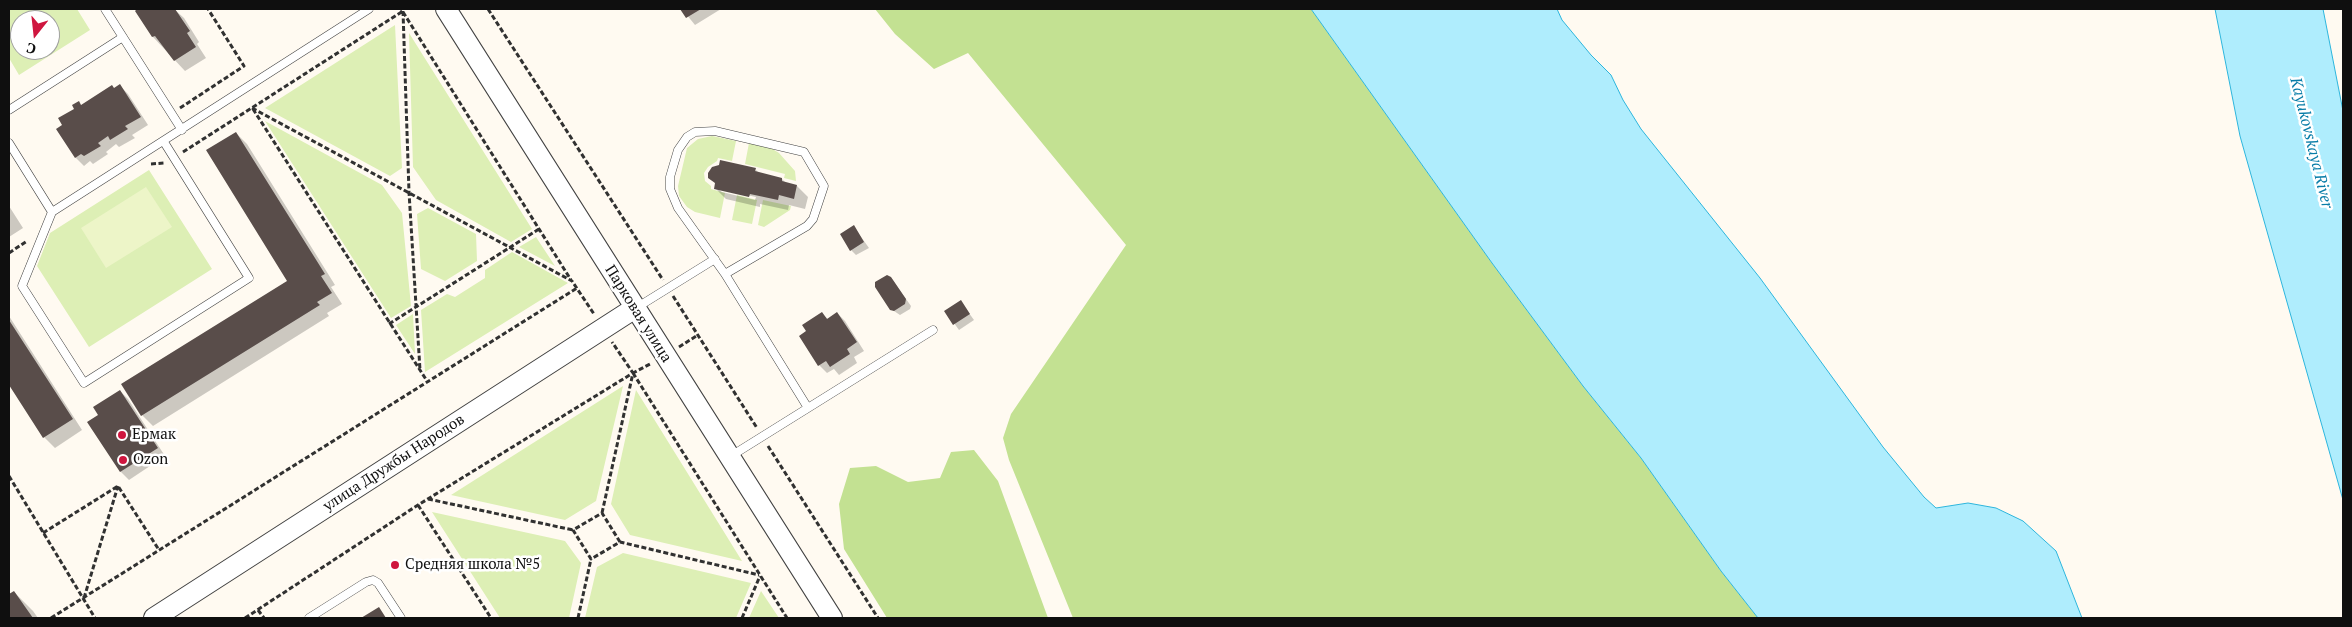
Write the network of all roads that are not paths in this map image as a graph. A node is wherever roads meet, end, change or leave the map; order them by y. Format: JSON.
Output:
{"nodes":[{"id":1,"x":105,"y":9,"type":"edge"},
{"id":2,"x":369,"y":9,"type":"edge"},
{"id":3,"x":446,"y":9,"type":"edge"},
{"id":4,"x":123,"y":38,"type":"junction"},
{"id":5,"x":9,"y":110,"type":"edge"},
{"id":6,"x":182,"y":130,"type":"junction"},
{"id":7,"x":164,"y":142,"type":"junction"},
{"id":8,"x":9,"y":143,"type":"edge"},
{"id":9,"x":52,"y":212,"type":"junction"},
{"id":10,"x":715,"y":259,"type":"junction"},
{"id":11,"x":726,"y":274,"type":"junction"},
{"id":12,"x":635,"y":308,"type":"junction"},
{"id":13,"x":933,"y":330,"type":"dead end"},
{"id":14,"x":808,"y":408,"type":"junction"},
{"id":15,"x":729,"y":457,"type":"junction"},
{"id":16,"x":154,"y":618,"type":"edge"},
{"id":17,"x":309,"y":618,"type":"edge"},
{"id":18,"x":401,"y":618,"type":"edge"},
{"id":19,"x":832,"y":618,"type":"edge"}],
"edges":[{"from":1,"to":4,"type":"lane"},
{"from":2,"to":6,"type":"lane"},
{"from":3,"to":12,"type":"street","name":"Парковая улица"},
{"from":4,"to":5,"type":"lane"},
{"from":4,"to":6,"type":"lane"},
{"from":6,"to":7,"type":"lane"},
{"from":7,"to":9,"type":"lane"},
{"from":7,"to":9,"type":"lane"},
{"from":8,"to":9,"type":"lane"},
{"from":10,"to":11,"type":"lane"},
{"from":10,"to":11,"type":"lane"},
{"from":10,"to":12,"type":"lane"},
{"from":11,"to":14,"type":"lane"},
{"from":12,"to":15,"type":"street","name":"Парковая улица"},
{"from":12,"to":16,"type":"street","name":"улица Дружбы Народов"},
{"from":13,"to":14,"type":"lane"},
{"from":14,"to":15,"type":"lane"},
{"from":15,"to":19,"type":"street","name":"Парковая улица"},
{"from":17,"to":18,"type":"lane"}]}
